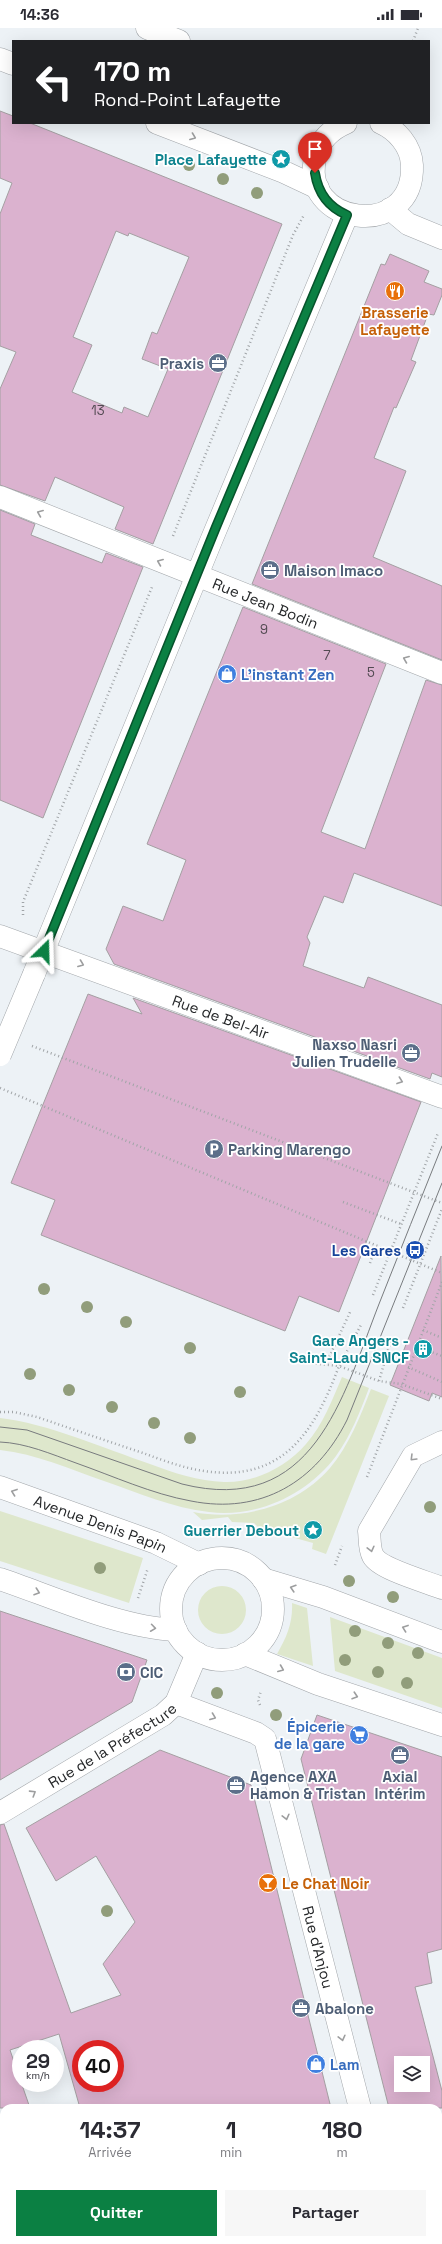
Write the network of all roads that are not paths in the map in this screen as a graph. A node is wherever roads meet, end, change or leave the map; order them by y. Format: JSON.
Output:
{"nodes":[{"id":1,"x":147,"y":28,"type":"edge"},
{"id":2,"x":177,"y":40,"type":"edge"},
{"id":3,"x":0,"y":59,"type":"edge"},
{"id":4,"x":12,"y":64,"type":"edge"},
{"id":5,"x":160,"y":124,"type":"edge"},
{"id":6,"x":343,"y":124,"type":"edge"},
{"id":7,"x":383,"y":124,"type":"edge"},
{"id":8,"x":322,"y":194,"type":"junction"},
{"id":9,"x":390,"y":209,"type":"junction"},
{"id":10,"x":347,"y":215,"type":"junction"},
{"id":11,"x":442,"y":238,"type":"edge"},
{"id":12,"x":0,"y":497,"type":"edge"},
{"id":13,"x":196,"y":576,"type":"junction"},
{"id":14,"x":442,"y":674,"type":"edge"},
{"id":15,"x":0,"y":936,"type":"edge"},
{"id":16,"x":44,"y":951,"type":"junction"},
{"id":17,"x":0,"y":1055,"type":"edge"},
{"id":18,"x":442,"y":1097,"type":"edge"},
{"id":19,"x":442,"y":1442,"type":"edge"},
{"id":20,"x":0,"y":1487,"type":"edge"},
{"id":21,"x":199,"y":1564,"type":"junction"},
{"id":22,"x":0,"y":1579,"type":"edge"},
{"id":23,"x":264,"y":1579,"type":"junction"},
{"id":24,"x":442,"y":1588,"type":"edge"},
{"id":25,"x":176,"y":1630,"type":"junction"},
{"id":26,"x":442,"y":1642,"type":"edge"},
{"id":27,"x":196,"y":1653,"type":"junction"},
{"id":28,"x":245,"y":1654,"type":"junction"},
{"id":29,"x":176,"y":1703,"type":"junction"},
{"id":30,"x":442,"y":1725,"type":"edge"},
{"id":31,"x":0,"y":1813,"type":"edge"},
{"id":32,"x":359,"y":2104,"type":"edge"}],
"edges":[{"from":1,"to":2,"type":"street"},
{"from":3,"to":4,"type":"street"},
{"from":5,"to":8,"type":"street","one_way":true},
{"from":6,"to":8,"type":"street"},
{"from":7,"to":9,"type":"street"},
{"from":8,"to":10,"type":"street"},
{"from":9,"to":10,"type":"street"},
{"from":9,"to":11,"type":"street"},
{"from":10,"to":13,"type":"street"},
{"from":13,"to":12,"type":"street","name":"Rue Jean Bodin","one_way":true},
{"from":14,"to":13,"type":"street","name":"Rue Jean Bodin","one_way":true},
{"from":13,"to":16,"type":"street"},
{"from":15,"to":16,"type":"street","name":"Rue de Bel-Air"},
{"from":16,"to":17,"type":"street","bridge":true},
{"from":16,"to":18,"type":"street","name":"Rue de Bel-Air","one_way":true},
{"from":19,"to":24,"type":"street","one_way":true},
{"from":21,"to":20,"type":"street","name":"Avenue Denis Papin","one_way":true},
{"from":21,"to":23,"type":"street"},
{"from":21,"to":25,"type":"street"},
{"from":22,"to":25,"type":"street","one_way":true},
{"from":26,"to":23,"type":"street","one_way":true},
{"from":23,"to":28,"type":"street"},
{"from":25,"to":27,"type":"street"},
{"from":27,"to":28,"type":"street"},
{"from":27,"to":29,"type":"street","name":"Rue de la Préfecture"},
{"from":28,"to":30,"type":"street","one_way":true},
{"from":31,"to":29,"type":"street","name":"Rue de la Préfecture","one_way":true},
{"from":29,"to":32,"type":"street","name":"Rue d'Anjou","one_way":true}]}
